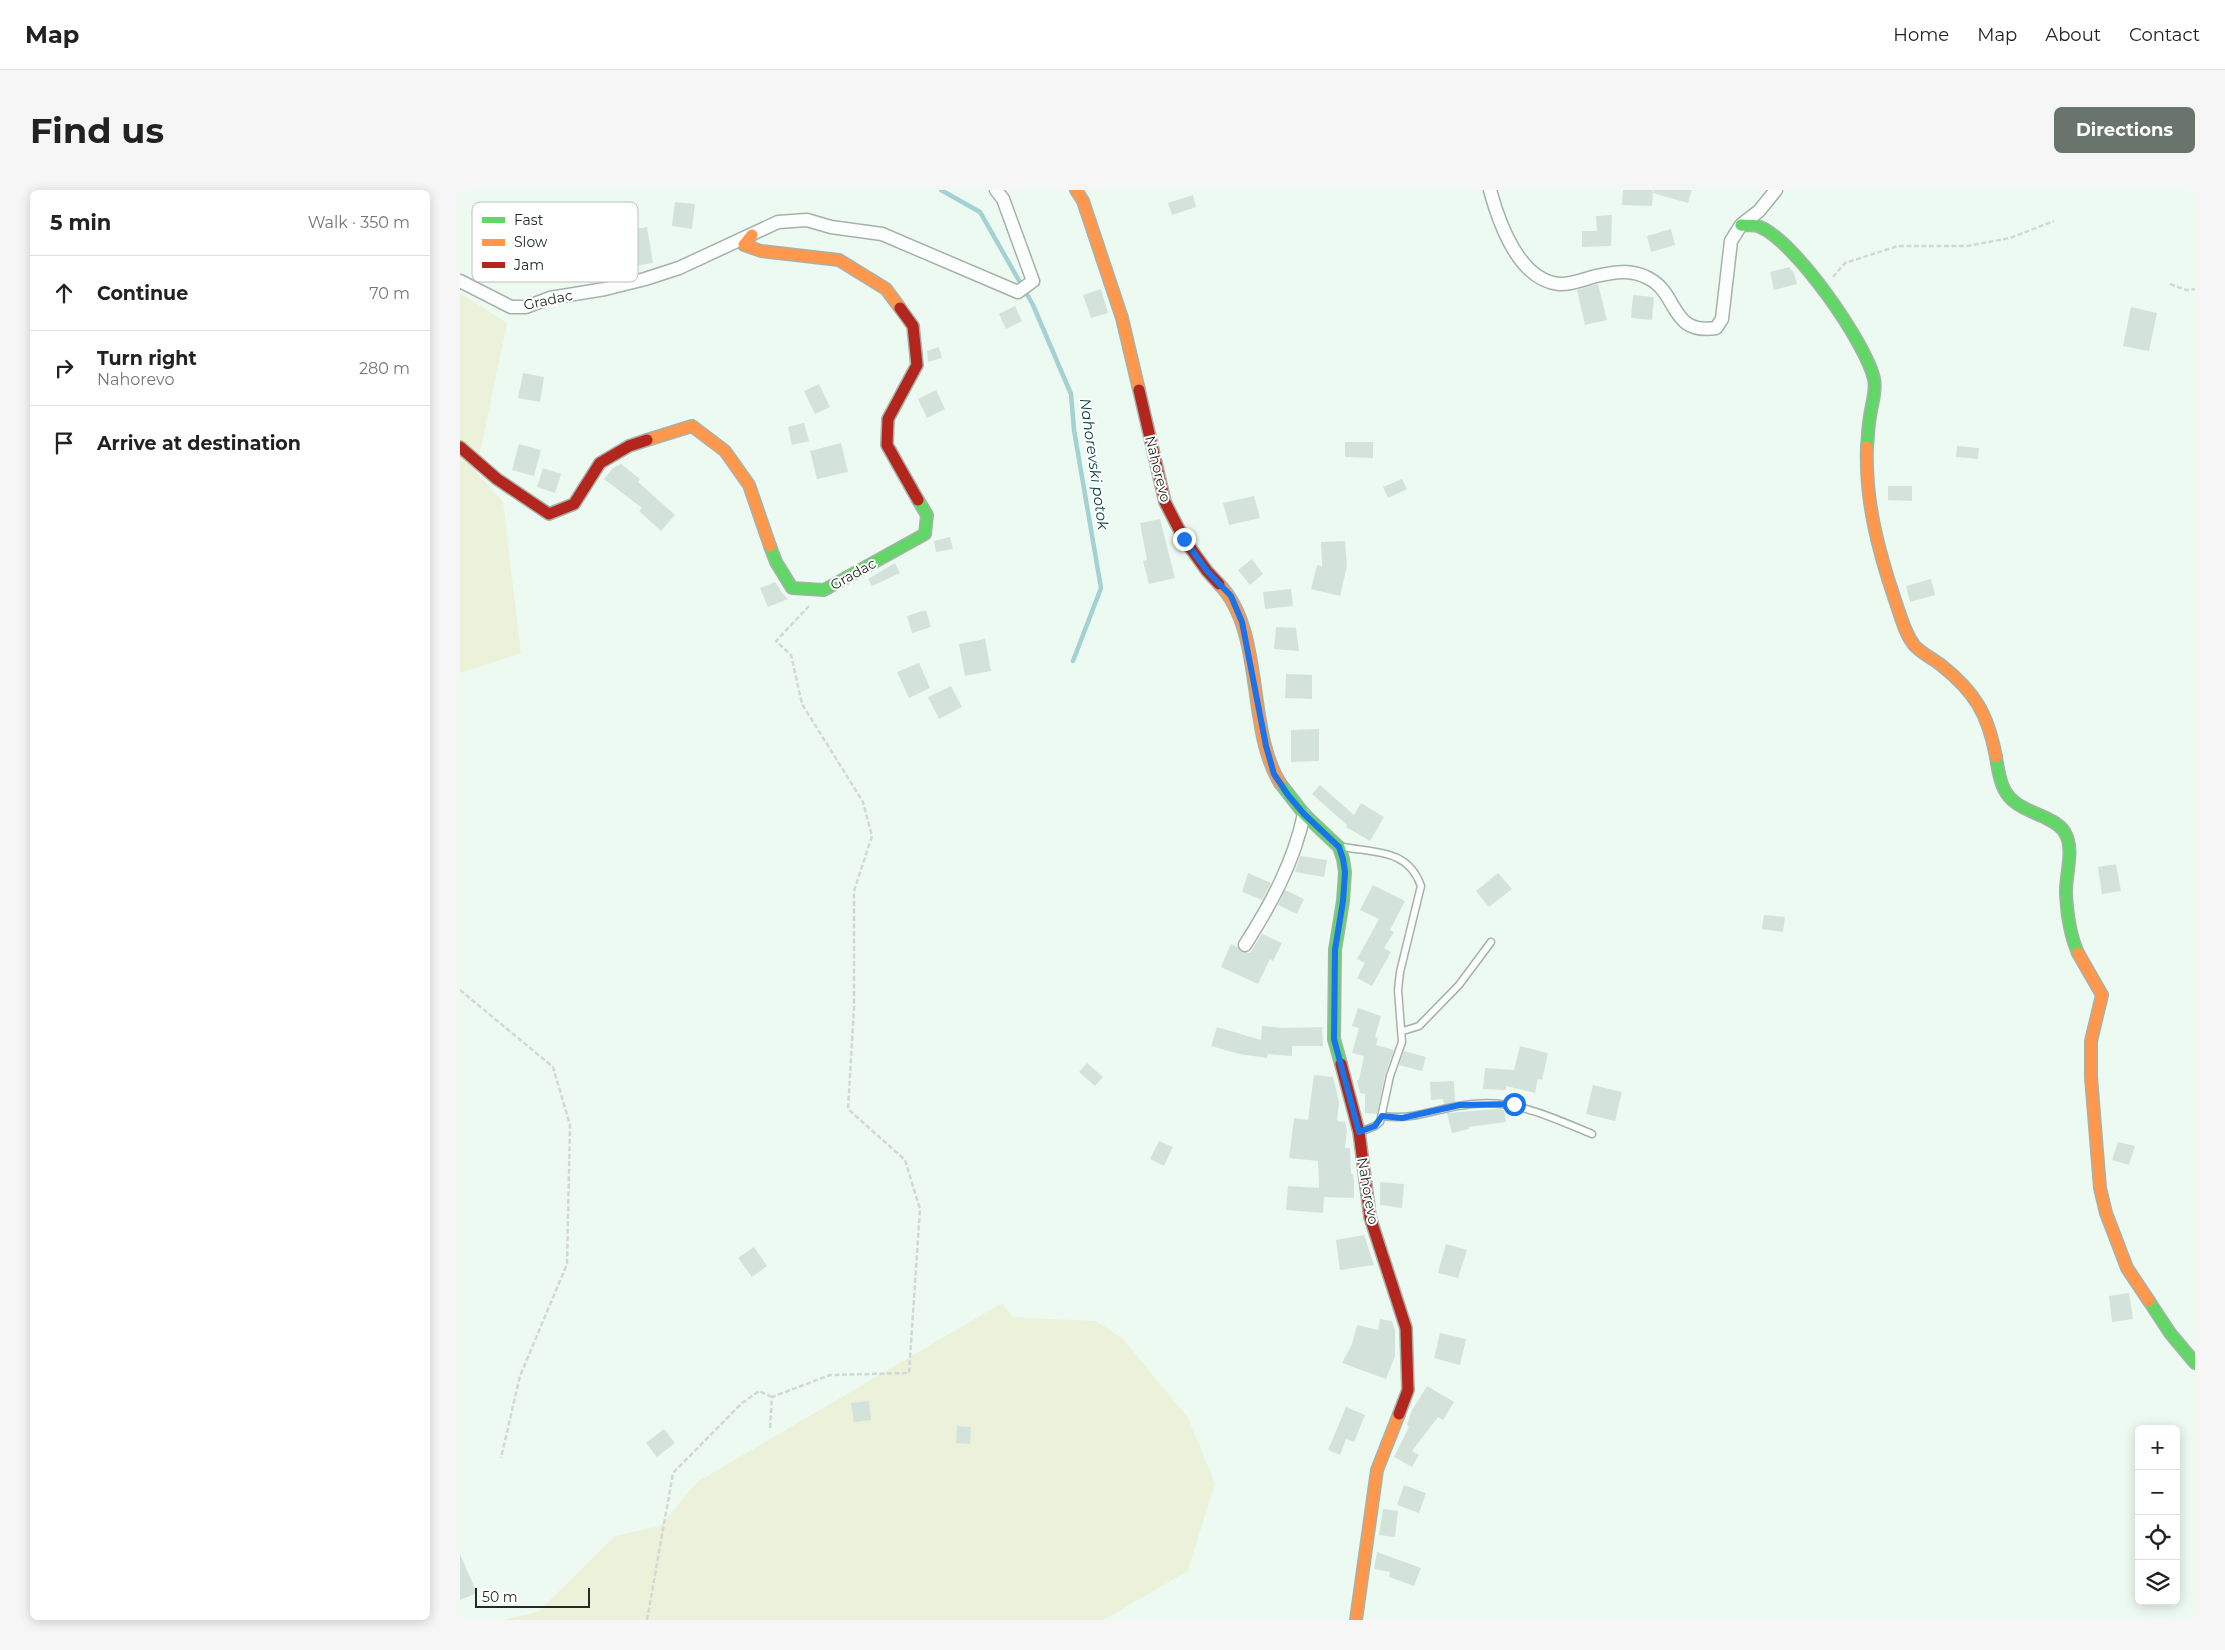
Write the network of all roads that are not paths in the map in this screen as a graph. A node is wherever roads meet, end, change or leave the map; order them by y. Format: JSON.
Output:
{"nodes":[{"id":1,"x":996,"y":190,"type":"edge"},
{"id":2,"x":1076,"y":190,"type":"edge"},
{"id":3,"x":1490,"y":190,"type":"edge"},
{"id":4,"x":1776,"y":190,"type":"edge"},
{"id":5,"x":1740,"y":226,"type":"junction"},
{"id":6,"x":752,"y":235,"type":"junction"},
{"id":7,"x":460,"y":281,"type":"edge"},
{"id":8,"x":638,"y":281,"type":"edge"},
{"id":9,"x":633,"y":282,"type":"edge"},
{"id":10,"x":460,"y":447,"type":"edge"},
{"id":11,"x":1304,"y":814,"type":"junction"},
{"id":12,"x":1339,"y":847,"type":"junction"},
{"id":13,"x":1491,"y":942,"type":"dead end"},
{"id":14,"x":1245,"y":945,"type":"dead end"},
{"id":15,"x":1403,"y":1031,"type":"junction"},
{"id":16,"x":1382,"y":1116,"type":"junction"},
{"id":17,"x":1359,"y":1132,"type":"junction"},
{"id":18,"x":1592,"y":1134,"type":"dead end"},
{"id":19,"x":2195,"y":1363,"type":"edge"},
{"id":20,"x":1356,"y":1620,"type":"edge"}],
"edges":[{"from":1,"to":6,"type":"street","name":"Gradac"},
{"from":2,"to":11,"type":"street","name":"Nahorevo"},
{"from":3,"to":5,"type":"street"},
{"from":4,"to":5,"type":"street"},
{"from":5,"to":19,"type":"street"},
{"from":6,"to":8,"type":"street","name":"Gradac"},
{"from":6,"to":10,"type":"street","name":"Gradac"},
{"from":7,"to":9,"type":"street","name":"Gradac"},
{"from":11,"to":12,"type":"street","name":"Nahorevo"},
{"from":11,"to":14,"type":"street"},
{"from":12,"to":15,"type":"lane"},
{"from":12,"to":17,"type":"street","name":"Nahorevo"},
{"from":13,"to":15,"type":"lane"},
{"from":15,"to":16,"type":"lane"},
{"from":16,"to":17,"type":"lane"},
{"from":16,"to":18,"type":"lane"},
{"from":17,"to":20,"type":"street","name":"Nahorevo"}]}
